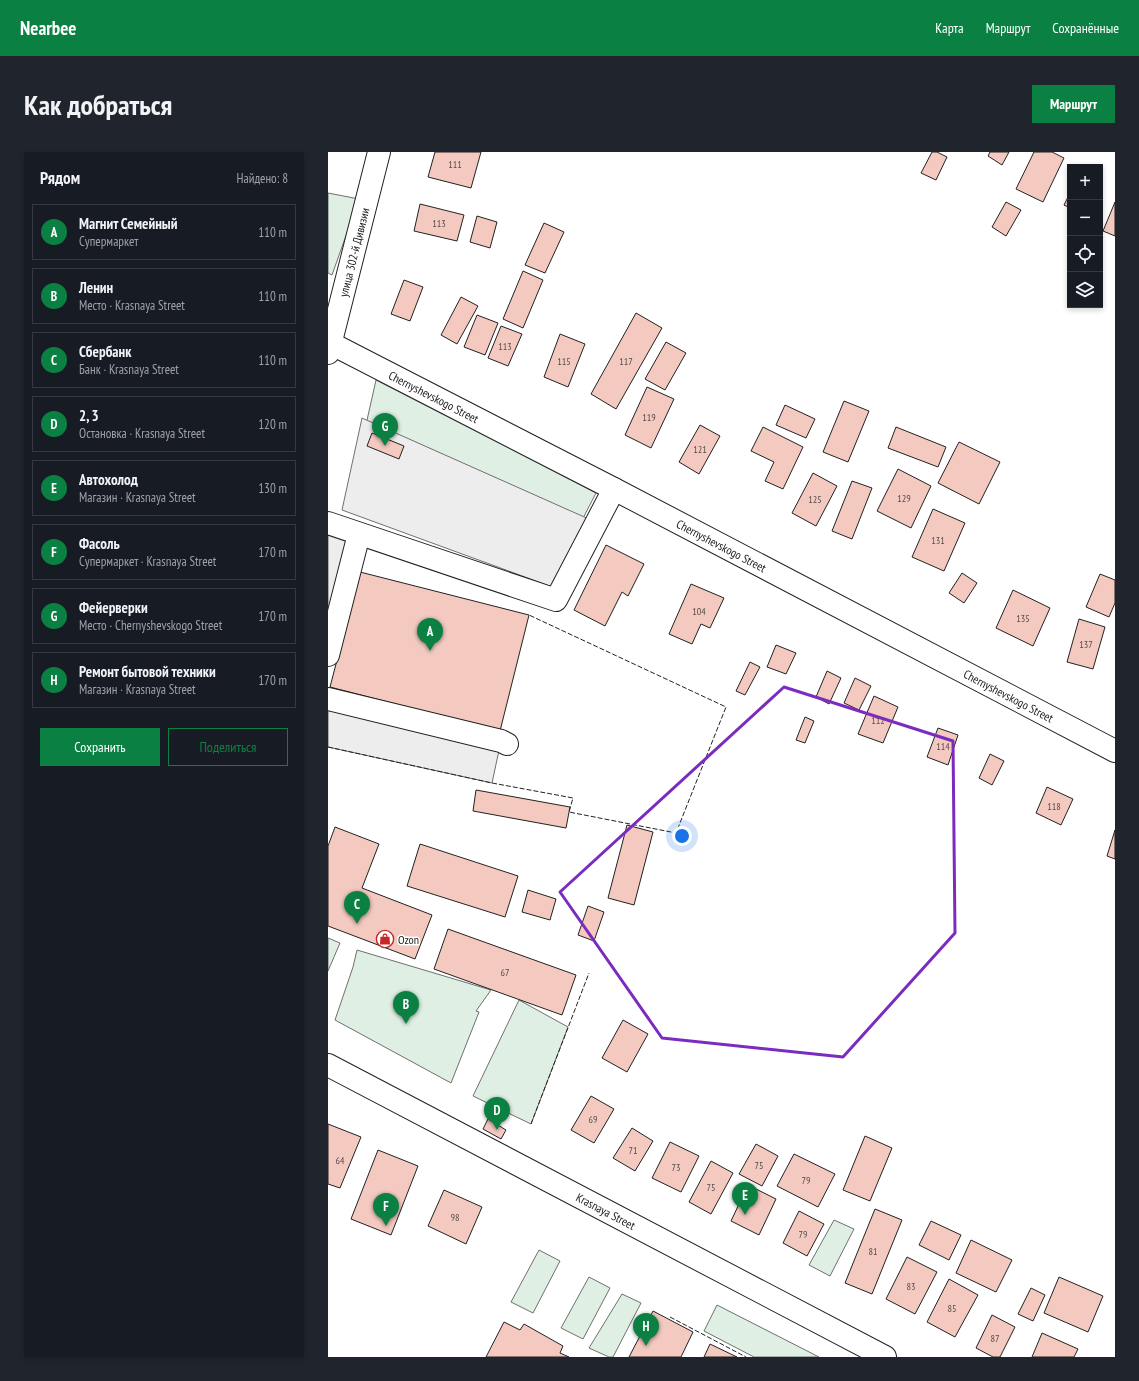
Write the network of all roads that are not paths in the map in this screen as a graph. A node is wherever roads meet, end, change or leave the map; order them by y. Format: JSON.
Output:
{"nodes":[{"id":1,"x":379,"y":152,"type":"edge"},
{"id":2,"x":329,"y":346,"type":"edge"},
{"id":3,"x":614,"y":489,"type":"junction"},
{"id":4,"x":328,"y":523,"type":"edge"},
{"id":5,"x":359,"y":534,"type":"junction"},
{"id":6,"x":328,"y":655,"type":"edge"},
{"id":7,"x":328,"y":699,"type":"edge"},
{"id":8,"x":507,"y":744,"type":"dead end"},
{"id":9,"x":1115,"y":751,"type":"edge"},
{"id":10,"x":328,"y":1065,"type":"edge"},
{"id":11,"x":885,"y":1357,"type":"edge"}],
"edges":[{"from":1,"to":2,"type":"street","name":"улица 302-й Дивизии"},
{"from":2,"to":3,"type":"street","name":"Chernyshevskogo Street"},
{"from":3,"to":5,"type":"street"},
{"from":3,"to":9,"type":"street","name":"Chernyshevskogo Street"},
{"from":4,"to":5,"type":"street"},
{"from":5,"to":6,"type":"street"},
{"from":7,"to":8,"type":"street"},
{"from":10,"to":11,"type":"street","name":"Krasnaya Street"}]}
